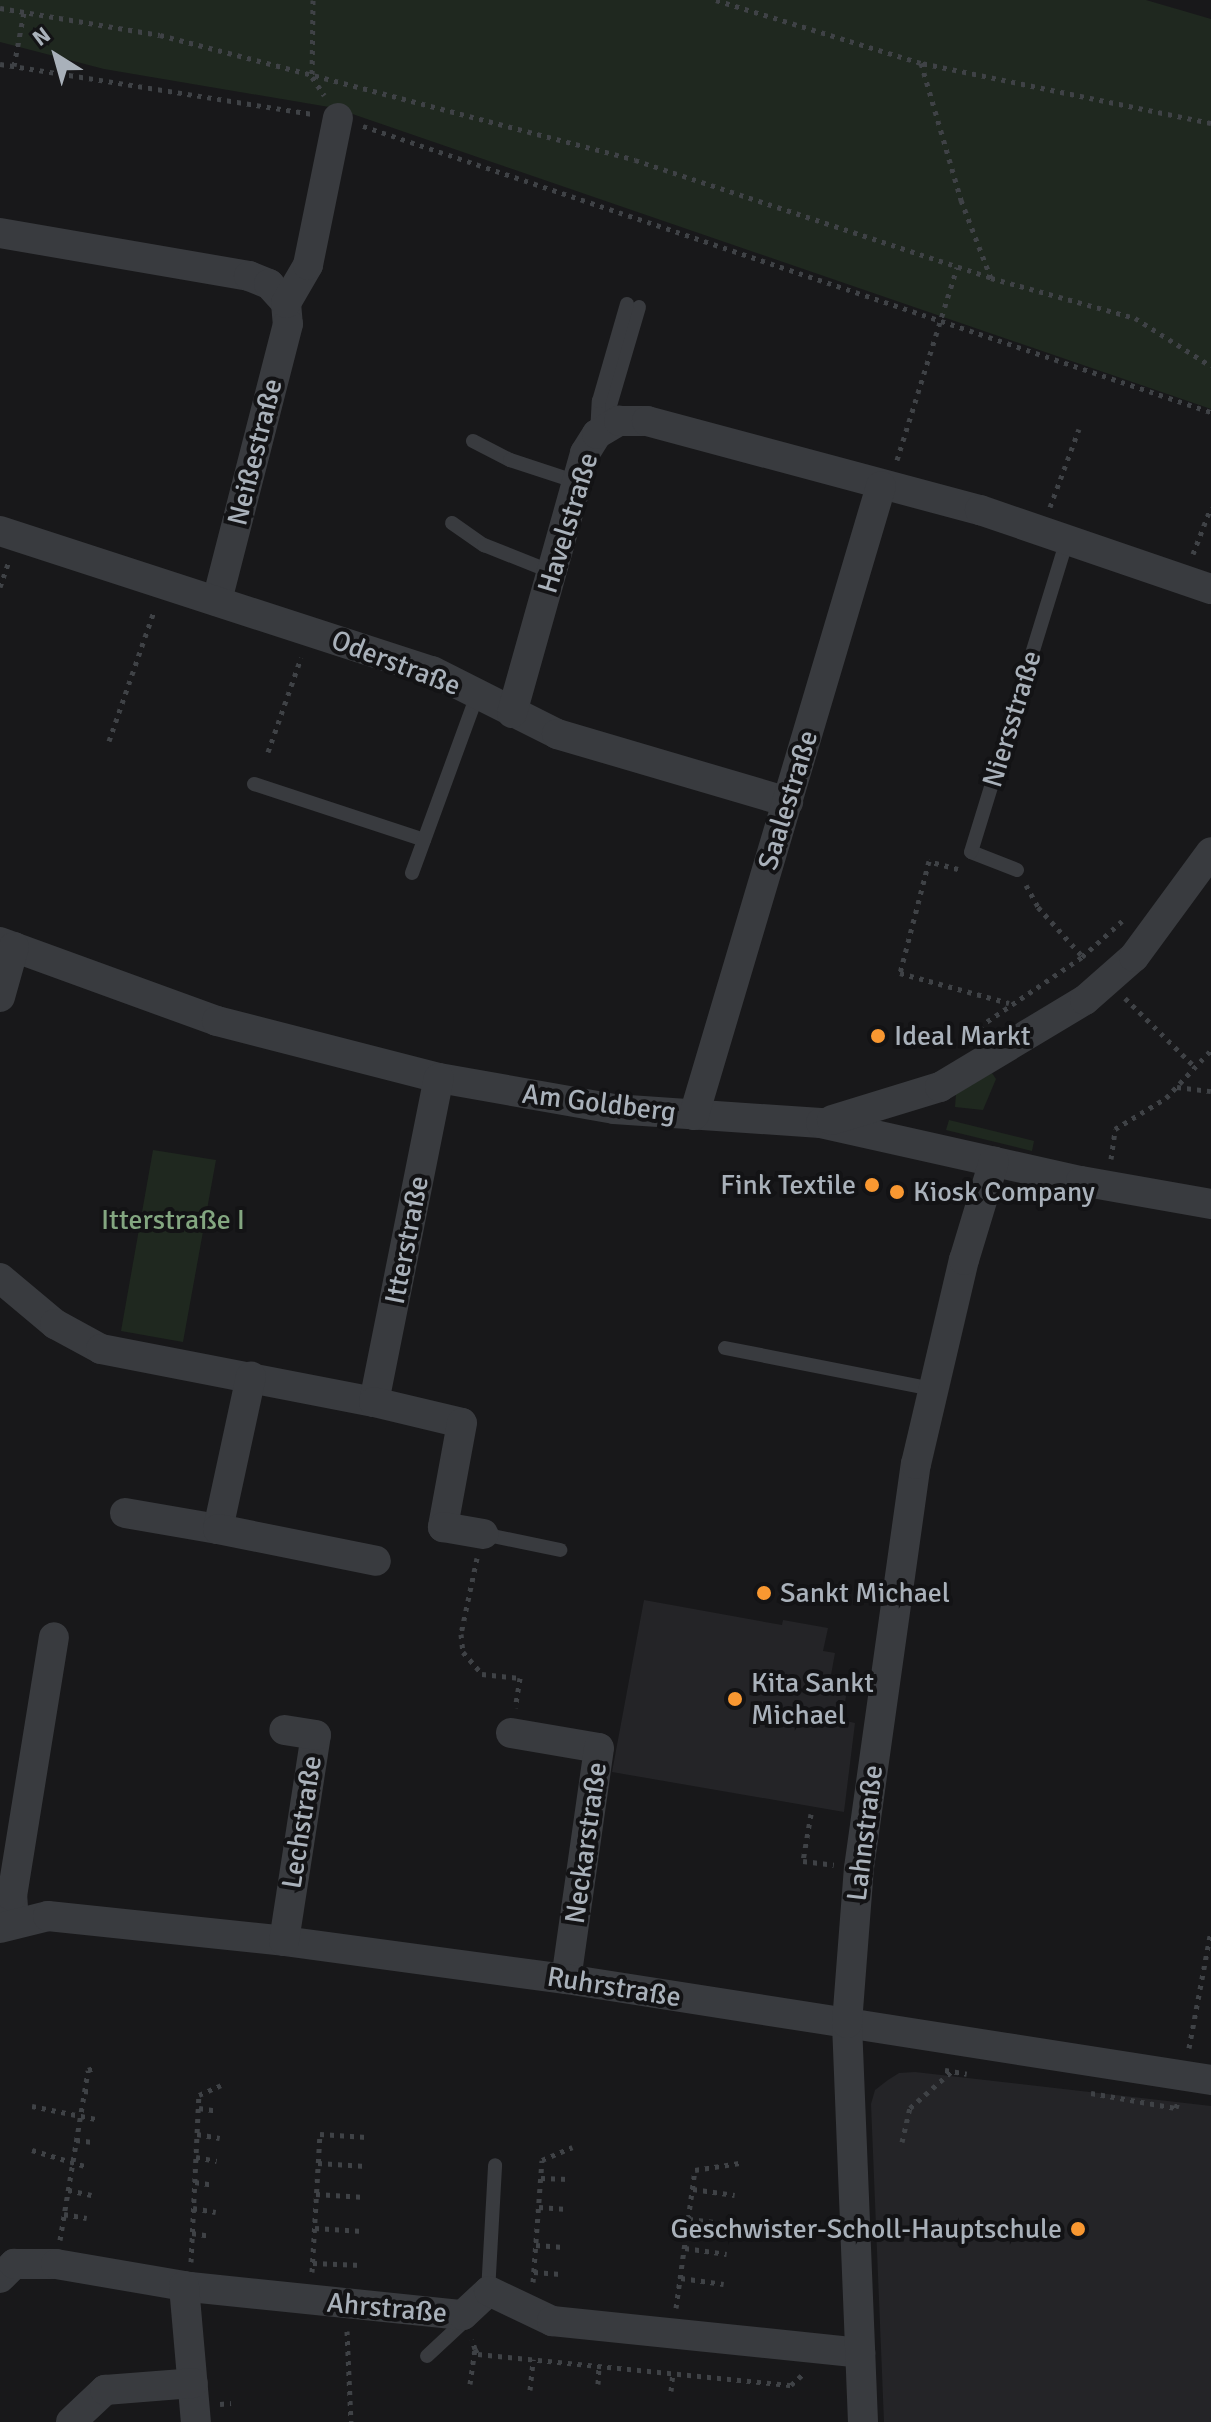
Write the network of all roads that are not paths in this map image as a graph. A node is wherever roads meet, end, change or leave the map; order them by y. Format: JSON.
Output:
{"nodes":[{"id":1,"x":338,"y":118,"type":"road end"},
{"id":2,"x":0,"y":233,"type":"edge"},
{"id":3,"x":286,"y":303,"type":"junction"},
{"id":4,"x":633,"y":305,"type":"dead end"},
{"id":5,"x":599,"y":432,"type":"junction"},
{"id":6,"x":473,"y":441,"type":"dead end"},
{"id":7,"x":577,"y":482,"type":"junction"},
{"id":8,"x":881,"y":486,"type":"junction"},
{"id":9,"x":452,"y":523,"type":"dead end"},
{"id":10,"x":0,"y":531,"type":"edge"},
{"id":11,"x":1054,"y":535,"type":"junction"},
{"id":12,"x":552,"y":572,"type":"junction"},
{"id":13,"x":1197,"y":584,"type":"edge"},
{"id":14,"x":217,"y":601,"type":"junction"},
{"id":15,"x":477,"y":695,"type":"junction"},
{"id":16,"x":512,"y":713,"type":"junction"},
{"id":17,"x":254,"y":784,"type":"dead end"},
{"id":18,"x":788,"y":802,"type":"junction"},
{"id":19,"x":424,"y":840,"type":"junction"},
{"id":20,"x":1211,"y":852,"type":"edge"},
{"id":21,"x":1017,"y":870,"type":"road end"},
{"id":22,"x":412,"y":873,"type":"dead end"},
{"id":23,"x":7,"y":944,"type":"edge"},
{"id":24,"x":0,"y":997,"type":"edge"},
{"id":25,"x":439,"y":1078,"type":"junction"},
{"id":26,"x":694,"y":1115,"type":"junction"},
{"id":27,"x":821,"y":1123,"type":"junction"},
{"id":28,"x":994,"y":1161,"type":"junction"},
{"id":29,"x":1211,"y":1204,"type":"edge"},
{"id":30,"x":0,"y":1278,"type":"edge"},
{"id":31,"x":725,"y":1348,"type":"dead end"},
{"id":32,"x":251,"y":1377,"type":"junction"},
{"id":33,"x":933,"y":1389,"type":"junction"},
{"id":34,"x":374,"y":1402,"type":"junction"},
{"id":35,"x":125,"y":1513,"type":"dead end"},
{"id":36,"x":218,"y":1529,"type":"junction"},
{"id":37,"x":483,"y":1534,"type":"joint"},
{"id":38,"x":560,"y":1550,"type":"dead end"},
{"id":39,"x":376,"y":1561,"type":"dead end"},
{"id":40,"x":54,"y":1637,"type":"dead end"},
{"id":41,"x":284,"y":1730,"type":"dead end"},
{"id":42,"x":511,"y":1733,"type":"road end"},
{"id":43,"x":7,"y":1925,"type":"edge"},
{"id":44,"x":284,"y":1941,"type":"junction"},
{"id":45,"x":566,"y":1979,"type":"junction"},
{"id":46,"x":847,"y":2023,"type":"junction"},
{"id":47,"x":1198,"y":2078,"type":"edge"},
{"id":48,"x":495,"y":2165,"type":"dead end"},
{"id":49,"x":3,"y":2269,"type":"edge"},
{"id":50,"x":187,"y":2287,"type":"junction"},
{"id":51,"x":489,"y":2291,"type":"junction"},
{"id":52,"x":860,"y":2353,"type":"junction"},
{"id":53,"x":427,"y":2356,"type":"dead end"},
{"id":54,"x":193,"y":2383,"type":"junction"},
{"id":55,"x":71,"y":2422,"type":"edge"},
{"id":56,"x":196,"y":2422,"type":"edge"},
{"id":57,"x":863,"y":2422,"type":"edge"}],
"edges":[{"from":1,"to":3,"type":"street","name":"Neißestraße"},
{"from":2,"to":3,"type":"street"},
{"from":3,"to":14,"type":"street","name":"Neißestraße"},
{"from":4,"to":5,"type":"lane"},
{"from":5,"to":7,"type":"street","name":"Havelstraße"},
{"from":5,"to":8,"type":"street","name":"Havelstraße"},
{"from":6,"to":7,"type":"lane"},
{"from":7,"to":12,"type":"street","name":"Havelstraße"},
{"from":8,"to":11,"type":"street"},
{"from":8,"to":18,"type":"street","name":"Saalestraße"},
{"from":9,"to":12,"type":"lane"},
{"from":10,"to":14,"type":"street","name":"Oderstraße"},
{"from":11,"to":13,"type":"street"},
{"from":11,"to":21,"type":"lane","name":"Niersstraße"},
{"from":12,"to":16,"type":"street","name":"Havelstraße"},
{"from":14,"to":15,"type":"street","name":"Oderstraße"},
{"from":15,"to":16,"type":"street","name":"Oderstraße"},
{"from":15,"to":19,"type":"lane"},
{"from":16,"to":18,"type":"street","name":"Oderstraße"},
{"from":17,"to":19,"type":"lane"},
{"from":18,"to":26,"type":"street","name":"Saalestraße"},
{"from":19,"to":22,"type":"lane"},
{"from":20,"to":27,"type":"street"},
{"from":23,"to":24,"type":"street"},
{"from":23,"to":25,"type":"street","name":"Am Goldberg"},
{"from":25,"to":26,"type":"street","name":"Am Goldberg"},
{"from":25,"to":34,"type":"street","name":"Itterstraße"},
{"from":26,"to":27,"type":"street","name":"Am Goldberg"},
{"from":27,"to":28,"type":"street","name":"Am Goldberg"},
{"from":28,"to":29,"type":"street","name":"Am Goldberg"},
{"from":28,"to":33,"type":"street","name":"Lahnstraße"},
{"from":30,"to":32,"type":"street"},
{"from":31,"to":33,"type":"lane"},
{"from":32,"to":34,"type":"street"},
{"from":32,"to":36,"type":"street"},
{"from":33,"to":46,"type":"street","name":"Lahnstraße"},
{"from":34,"to":37,"type":"street"},
{"from":35,"to":36,"type":"street"},
{"from":36,"to":39,"type":"street"},
{"from":37,"to":38,"type":"lane"},
{"from":40,"to":43,"type":"street"},
{"from":41,"to":44,"type":"street","name":"Lechstraße"},
{"from":42,"to":45,"type":"street","name":"Neckarstraße"},
{"from":43,"to":44,"type":"street","name":"Ruhrstraße"},
{"from":44,"to":45,"type":"street","name":"Ruhrstraße"},
{"from":45,"to":46,"type":"street","name":"Ruhrstraße"},
{"from":46,"to":47,"type":"street","name":"Ruhrstraße"},
{"from":46,"to":52,"type":"street","name":"Lahnstraße"},
{"from":48,"to":51,"type":"lane"},
{"from":49,"to":50,"type":"street","name":"Ahrstraße"},
{"from":50,"to":51,"type":"street","name":"Ahrstraße"},
{"from":50,"to":54,"type":"street"},
{"from":51,"to":52,"type":"street","name":"Ahrstraße"},
{"from":51,"to":53,"type":"lane"},
{"from":52,"to":57,"type":"street","name":"Lahnstraße"},
{"from":54,"to":55,"type":"street"},
{"from":54,"to":56,"type":"street"}]}
